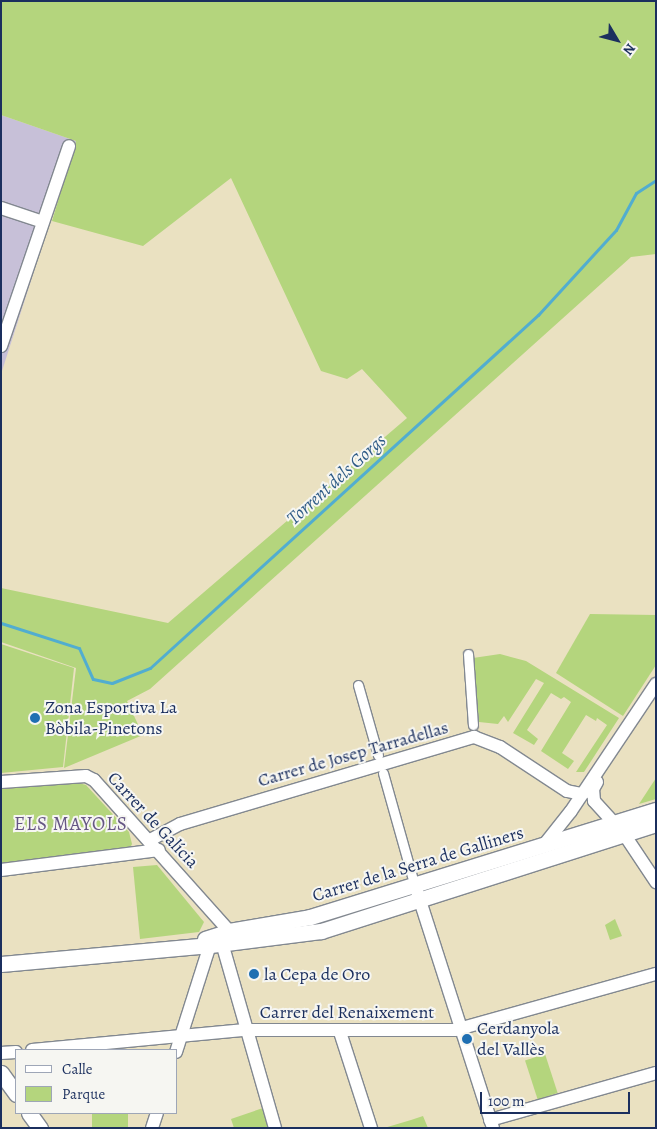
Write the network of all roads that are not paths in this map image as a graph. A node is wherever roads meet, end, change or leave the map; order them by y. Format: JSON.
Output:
{"nodes":[{"id":1,"x":69,"y":146,"type":"dead end"},
{"id":2,"x":1,"y":208,"type":"edge"},
{"id":3,"x":43,"y":222,"type":"junction"},
{"id":4,"x":1,"y":346,"type":"edge"},
{"id":5,"x":468,"y":654,"type":"dead end"},
{"id":6,"x":656,"y":684,"type":"edge"},
{"id":7,"x":358,"y":685,"type":"dead end"},
{"id":8,"x":473,"y":725,"type":"dead end"},
{"id":9,"x":615,"y":746,"type":"junction"},
{"id":10,"x":378,"y":755,"type":"dead end"},
{"id":11,"x":383,"y":773,"type":"dead end"},
{"id":12,"x":1,"y":782,"type":"edge"},
{"id":13,"x":563,"y":788,"type":"junction"},
{"id":14,"x":593,"y":789,"type":"junction"},
{"id":15,"x":581,"y":794,"type":"junction"},
{"id":16,"x":656,"y":810,"type":"edge"},
{"id":17,"x":571,"y":811,"type":"junction"},
{"id":18,"x":600,"y":811,"type":"junction"},
{"id":19,"x":614,"y":822,"type":"junction"},
{"id":20,"x":656,"y":824,"type":"edge"},
{"id":21,"x":624,"y":834,"type":"junction"},
{"id":22,"x":150,"y":840,"type":"junction"},
{"id":23,"x":544,"y":845,"type":"junction"},
{"id":24,"x":159,"y":850,"type":"junction"},
{"id":25,"x":1,"y":870,"type":"edge"},
{"id":26,"x":655,"y":879,"type":"edge"},
{"id":27,"x":414,"y":883,"type":"junction"},
{"id":28,"x":421,"y":901,"type":"junction"},
{"id":29,"x":277,"y":929,"type":"junction"},
{"id":30,"x":220,"y":940,"type":"junction"},
{"id":31,"x":190,"y":945,"type":"junction"},
{"id":32,"x":1,"y":964,"type":"edge"},
{"id":33,"x":656,"y":974,"type":"edge"},
{"id":34,"x":462,"y":1028,"type":"junction"},
{"id":35,"x":245,"y":1030,"type":"junction"},
{"id":36,"x":340,"y":1032,"type":"junction"},
{"id":37,"x":182,"y":1035,"type":"junction"},
{"id":38,"x":42,"y":1049,"type":"edge"},
{"id":39,"x":177,"y":1049,"type":"edge"},
{"id":40,"x":15,"y":1052,"type":"edge"},
{"id":41,"x":1,"y":1053,"type":"edge"},
{"id":42,"x":1,"y":1073,"type":"edge"},
{"id":43,"x":656,"y":1073,"type":"edge"},
{"id":44,"x":15,"y":1093,"type":"edge"},
{"id":45,"x":30,"y":1114,"type":"edge"},
{"id":46,"x":157,"y":1114,"type":"edge"},
{"id":47,"x":492,"y":1124,"type":"edge"},
{"id":48,"x":40,"y":1128,"type":"edge"},
{"id":49,"x":152,"y":1128,"type":"edge"},
{"id":50,"x":275,"y":1128,"type":"edge"},
{"id":51,"x":371,"y":1128,"type":"edge"}],
"edges":[{"from":1,"to":3,"type":"street"},
{"from":2,"to":3,"type":"street"},
{"from":3,"to":4,"type":"street"},
{"from":5,"to":8,"type":"street"},
{"from":6,"to":9,"type":"street"},
{"from":7,"to":10,"type":"street"},
{"from":9,"to":14,"type":"street"},
{"from":9,"to":15,"type":"street"},
{"from":11,"to":27,"type":"street"},
{"from":12,"to":22,"type":"street","name":"Carrer de Galícia"},
{"from":13,"to":15,"type":"street"},
{"from":13,"to":17,"type":"street"},
{"from":13,"to":22,"type":"street","name":"Carrer de Josep Tarradellas"},
{"from":14,"to":15,"type":"street"},
{"from":14,"to":18,"type":"street"},
{"from":15,"to":17,"type":"street"},
{"from":16,"to":19,"type":"street","name":"Carrer de la Serra de Galliners"},
{"from":17,"to":18,"type":"street"},
{"from":17,"to":23,"type":"street"},
{"from":18,"to":19,"type":"street"},
{"from":19,"to":21,"type":"street"},
{"from":19,"to":23,"type":"street","name":"Carrer de la Serra de Galliners"},
{"from":20,"to":21,"type":"street","name":"Carrer de la Serra de Galliners"},
{"from":21,"to":26,"type":"street"},
{"from":21,"to":28,"type":"street","name":"Carrer de la Serra de Galliners"},
{"from":22,"to":24,"type":"street","name":"Carrer de Galícia"},
{"from":23,"to":27,"type":"street","name":"Carrer de la Serra de Galliners"},
{"from":24,"to":25,"type":"street"},
{"from":24,"to":30,"type":"street","name":"Carrer de Galícia"},
{"from":27,"to":28,"type":"street"},
{"from":27,"to":29,"type":"street","name":"Carrer de la Serra de Galliners"},
{"from":28,"to":29,"type":"street","name":"Carrer de la Serra de Galliners"},
{"from":28,"to":34,"type":"street"},
{"from":29,"to":30,"type":"street","name":"Carrer de la Serra de Galliners"},
{"from":30,"to":31,"type":"street","name":"Carrer de la Serra de Galliners"},
{"from":30,"to":31,"type":"street","name":"Carrer de la Serra de Galliners"},
{"from":30,"to":35,"type":"street"},
{"from":30,"to":37,"type":"street"},
{"from":31,"to":32,"type":"street","name":"Carrer de la Serra de Galliners"},
{"from":33,"to":34,"type":"street","name":"Carrer del Renaixement"},
{"from":34,"to":36,"type":"street","name":"Carrer del Renaixement"},
{"from":34,"to":47,"type":"street"},
{"from":35,"to":36,"type":"street","name":"Carrer del Renaixement"},
{"from":35,"to":37,"type":"street","name":"Carrer del Renaixement"},
{"from":35,"to":50,"type":"street"},
{"from":36,"to":51,"type":"street"},
{"from":37,"to":38,"type":"street","name":"Carrer del Renaixement"},
{"from":37,"to":39,"type":"street"},
{"from":40,"to":41,"type":"street"},
{"from":42,"to":44,"type":"street"},
{"from":43,"to":47,"type":"street"},
{"from":45,"to":48,"type":"street"},
{"from":46,"to":49,"type":"street"}]}
